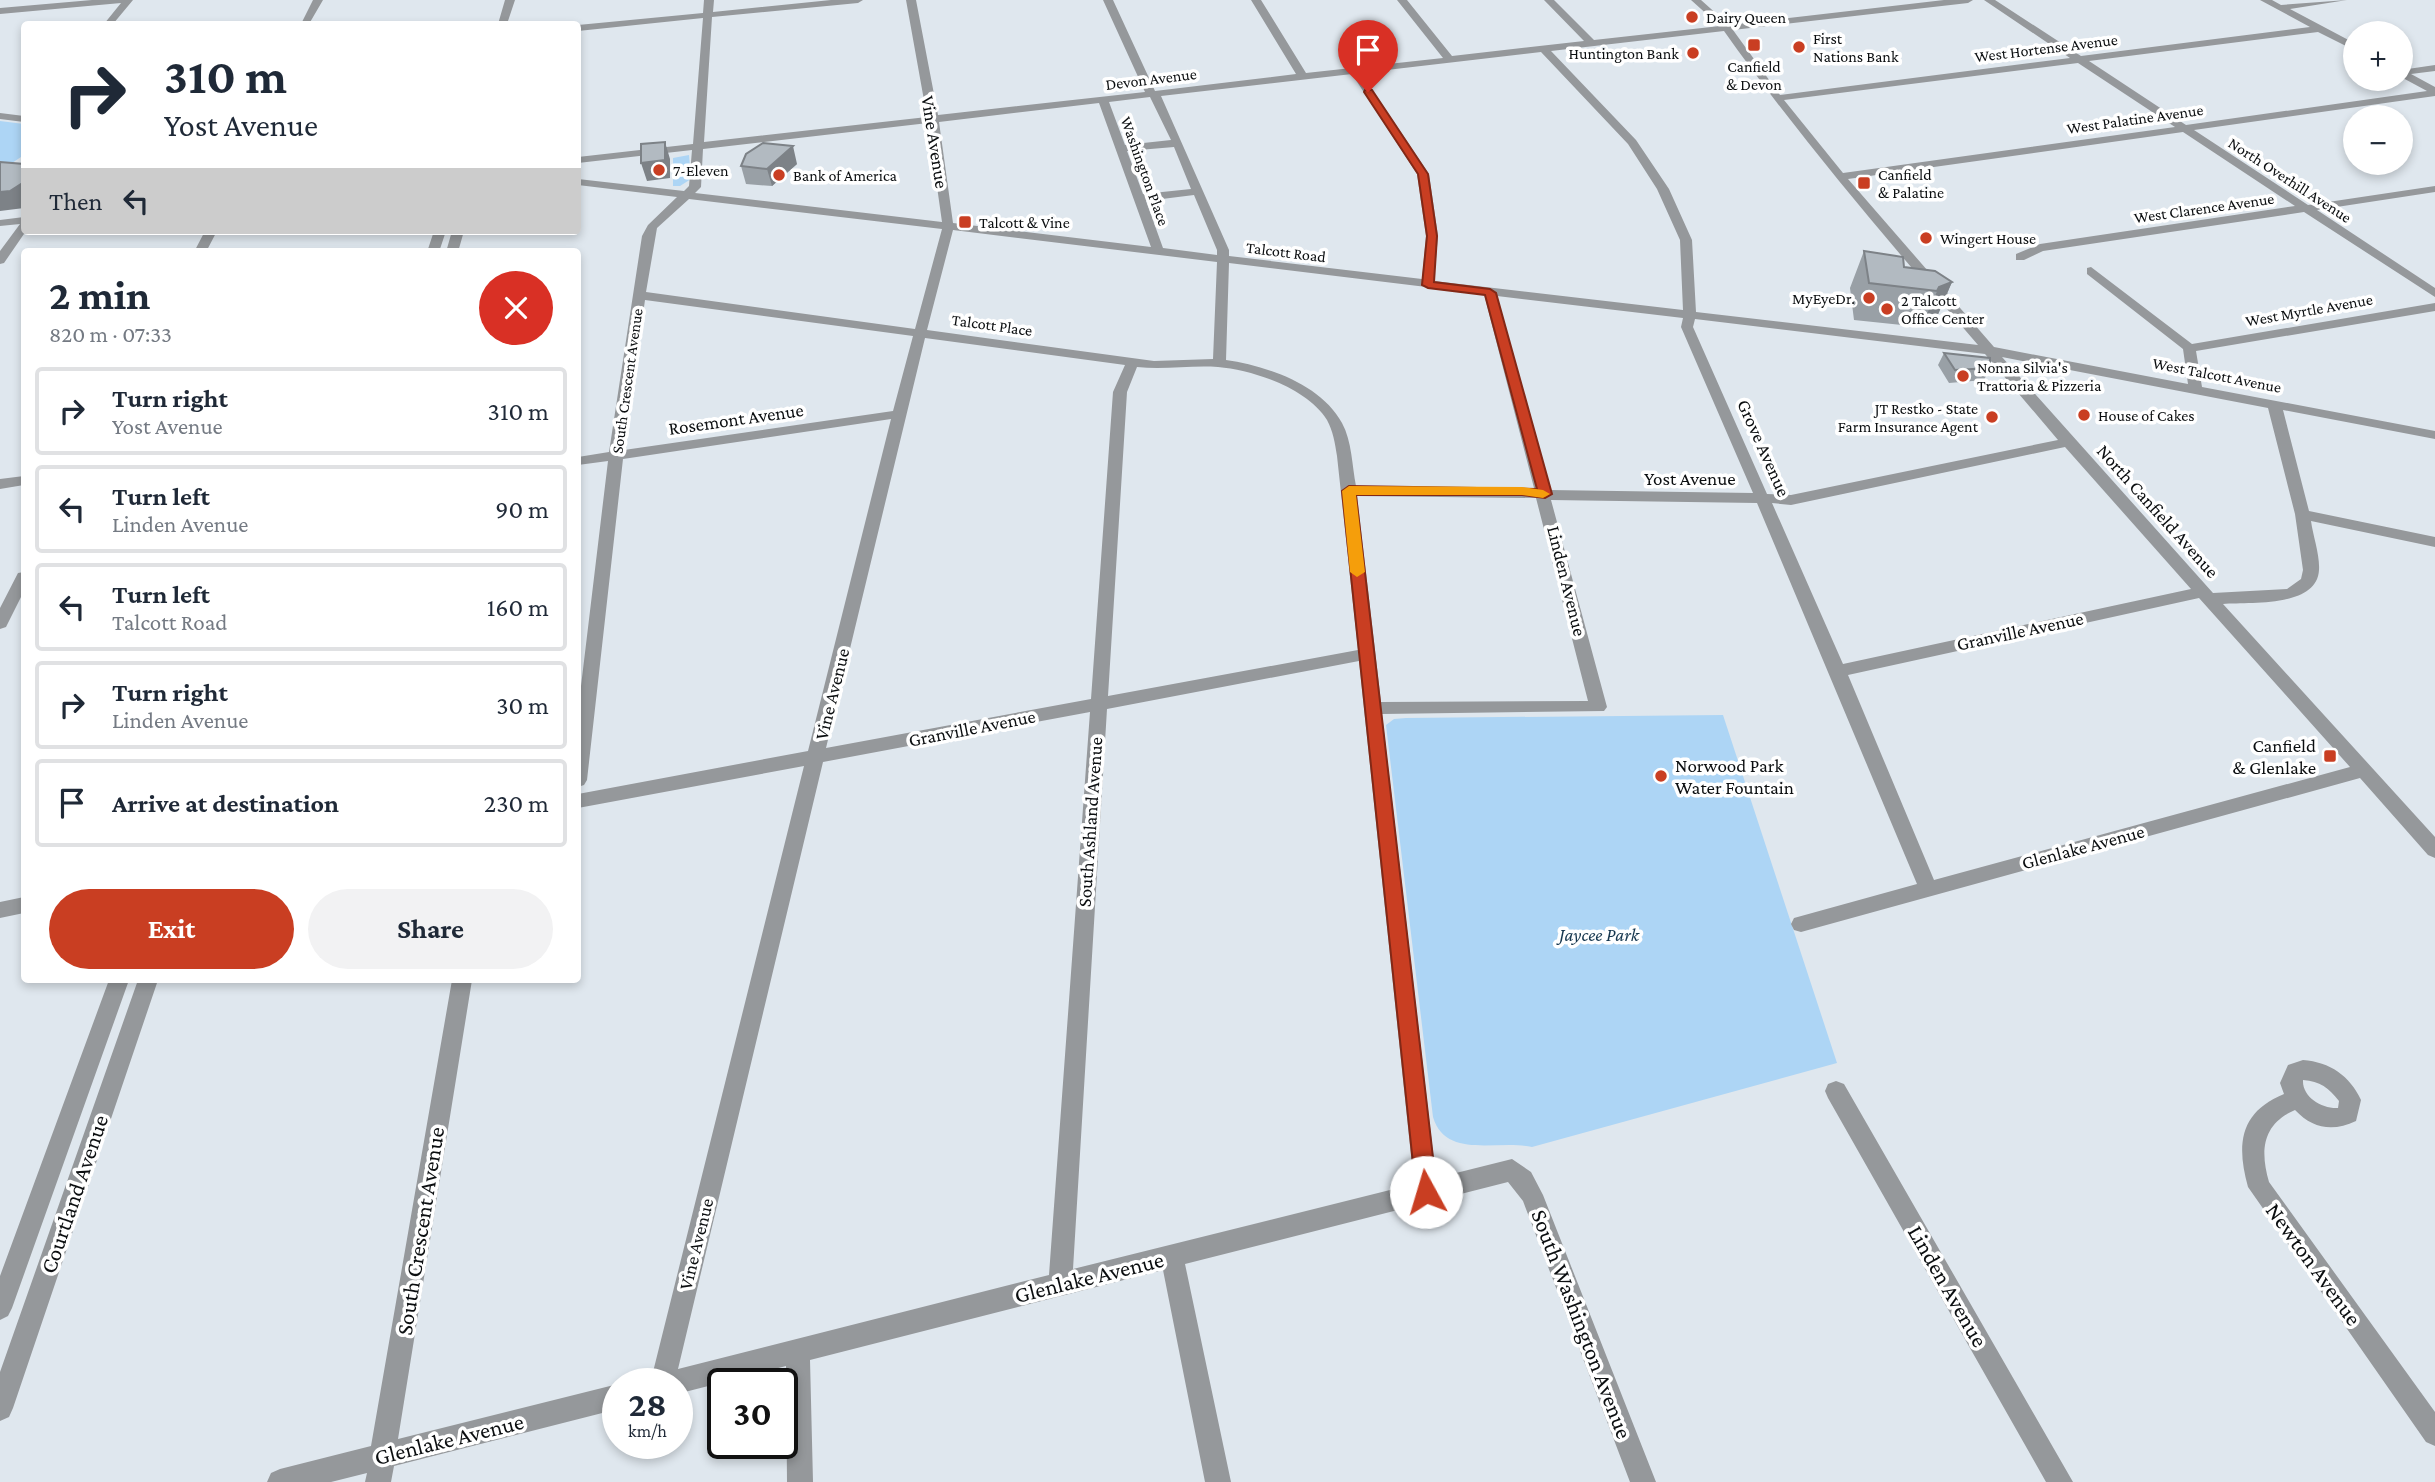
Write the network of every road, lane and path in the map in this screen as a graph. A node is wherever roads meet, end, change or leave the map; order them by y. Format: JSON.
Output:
{"nodes":[{"id":1,"x":122,"y":0,"type":"edge"},
{"id":2,"x":128,"y":0,"type":"edge"},
{"id":3,"x":318,"y":0,"type":"edge"},
{"id":4,"x":510,"y":0,"type":"edge"},
{"id":5,"x":709,"y":0,"type":"edge"},
{"id":6,"x":859,"y":0,"type":"edge"},
{"id":7,"x":911,"y":0,"type":"edge"},
{"id":8,"x":1108,"y":0,"type":"edge"},
{"id":9,"x":1256,"y":0,"type":"edge"},
{"id":10,"x":1402,"y":0,"type":"edge"},
{"id":11,"x":1549,"y":0,"type":"edge"},
{"id":12,"x":1696,"y":0,"type":"edge"},
{"id":13,"x":1824,"y":0,"type":"edge"},
{"id":14,"x":1968,"y":0,"type":"edge"},
{"id":15,"x":1989,"y":0,"type":"edge"},
{"id":16,"x":2264,"y":0,"type":"edge"},
{"id":17,"x":2342,"y":0,"type":"edge"},
{"id":18,"x":2279,"y":8,"type":"junction"},
{"id":19,"x":0,"y":11,"type":"edge"},
{"id":20,"x":708,"y":15,"type":"junction"},
{"id":21,"x":1816,"y":18,"type":"junction"},
{"id":22,"x":111,"y":21,"type":"edge"},
{"id":23,"x":307,"y":21,"type":"edge"},
{"id":24,"x":503,"y":21,"type":"edge"},
{"id":25,"x":581,"y":28,"type":"edge"},
{"id":26,"x":1727,"y":28,"type":"junction"},
{"id":27,"x":2319,"y":29,"type":"junction"},
{"id":28,"x":2343,"y":41,"type":"edge"},
{"id":29,"x":1592,"y":44,"type":"junction"},
{"id":30,"x":1544,"y":49,"type":"junction"},
{"id":31,"x":1450,"y":60,"type":"junction"},
{"id":32,"x":2077,"y":60,"type":"junction"},
{"id":33,"x":2435,"y":68,"type":"edge"},
{"id":34,"x":1355,"y":71,"type":"junction"},
{"id":35,"x":2413,"y":71,"type":"edge"},
{"id":36,"x":1303,"y":77,"type":"junction"},
{"id":37,"x":2413,"y":80,"type":"edge"},
{"id":38,"x":2435,"y":92,"type":"edge"},
{"id":39,"x":1153,"y":94,"type":"junction"},
{"id":40,"x":1777,"y":98,"type":"junction"},
{"id":41,"x":1102,"y":100,"type":"junction"},
{"id":42,"x":0,"y":116,"type":"edge"},
{"id":43,"x":21,"y":119,"type":"edge"},
{"id":44,"x":933,"y":120,"type":"junction"},
{"id":45,"x":2182,"y":128,"type":"junction"},
{"id":46,"x":1177,"y":143,"type":"junction"},
{"id":47,"x":699,"y":146,"type":"junction"},
{"id":48,"x":1119,"y":149,"type":"junction"},
{"id":49,"x":581,"y":160,"type":"edge"},
{"id":50,"x":1840,"y":177,"type":"junction"},
{"id":51,"x":581,"y":182,"type":"edge"},
{"id":52,"x":2435,"y":189,"type":"edge"},
{"id":53,"x":1199,"y":191,"type":"junction"},
{"id":54,"x":685,"y":195,"type":"junction"},
{"id":55,"x":1139,"y":198,"type":"junction"},
{"id":56,"x":2306,"y":209,"type":"junction"},
{"id":57,"x":0,"y":223,"type":"edge"},
{"id":58,"x":21,"y":226,"type":"edge"},
{"id":59,"x":948,"y":227,"type":"junction"},
{"id":60,"x":21,"y":228,"type":"edge"},
{"id":61,"x":21,"y":231,"type":"edge"},
{"id":62,"x":0,"y":233,"type":"edge"},
{"id":63,"x":1159,"y":253,"type":"junction"},
{"id":64,"x":2020,"y":257,"type":"dead end"},
{"id":65,"x":0,"y":260,"type":"edge"},
{"id":66,"x":1223,"y":260,"type":"junction"},
{"id":67,"x":2091,"y":271,"type":"dead end"},
{"id":68,"x":1428,"y":285,"type":"junction"},
{"id":69,"x":1490,"y":293,"type":"junction"},
{"id":70,"x":2435,"y":293,"type":"edge"},
{"id":71,"x":638,"y":295,"type":"junction"},
{"id":72,"x":2435,"y":307,"type":"edge"},
{"id":73,"x":1690,"y":316,"type":"junction"},
{"id":74,"x":920,"y":333,"type":"junction"},
{"id":75,"x":2189,"y":348,"type":"junction"},
{"id":76,"x":1992,"y":351,"type":"junction"},
{"id":77,"x":1133,"y":361,"type":"junction"},
{"id":78,"x":1219,"y":363,"type":"junction"},
{"id":79,"x":2196,"y":389,"type":"junction"},
{"id":80,"x":2274,"y":404,"type":"junction"},
{"id":81,"x":899,"y":414,"type":"junction"},
{"id":82,"x":2435,"y":435,"type":"edge"},
{"id":83,"x":2068,"y":442,"type":"junction"},
{"id":84,"x":616,"y":456,"type":"junction"},
{"id":85,"x":581,"y":461,"type":"edge"},
{"id":86,"x":21,"y":481,"type":"edge"},
{"id":87,"x":0,"y":484,"type":"edge"},
{"id":88,"x":1349,"y":491,"type":"junction"},
{"id":89,"x":1545,"y":494,"type":"junction"},
{"id":90,"x":1763,"y":498,"type":"junction"},
{"id":91,"x":2302,"y":514,"type":"junction"},
{"id":92,"x":2435,"y":542,"type":"edge"},
{"id":93,"x":21,"y":583,"type":"edge"},
{"id":94,"x":2205,"y":595,"type":"junction"},
{"id":95,"x":0,"y":623,"type":"edge"},
{"id":96,"x":1366,"y":654,"type":"junction"},
{"id":97,"x":1838,"y":671,"type":"junction"},
{"id":98,"x":1098,"y":704,"type":"junction"},
{"id":99,"x":1373,"y":708,"type":"junction"},
{"id":100,"x":581,"y":754,"type":"edge"},
{"id":101,"x":816,"y":757,"type":"junction"},
{"id":102,"x":2364,"y":770,"type":"junction"},
{"id":103,"x":581,"y":800,"type":"edge"},
{"id":104,"x":2435,"y":850,"type":"edge"},
{"id":105,"x":1929,"y":890,"type":"junction"},
{"id":106,"x":21,"y":906,"type":"edge"},
{"id":107,"x":0,"y":910,"type":"edge"},
{"id":108,"x":1801,"y":924,"type":"dead end"},
{"id":109,"x":118,"y":983,"type":"edge"},
{"id":110,"x":147,"y":983,"type":"edge"},
{"id":111,"x":462,"y":983,"type":"edge"},
{"id":112,"x":1836,"y":1091,"type":"dead end"},
{"id":113,"x":2297,"y":1099,"type":"dead end"},
{"id":114,"x":1513,"y":1170,"type":"joint"},
{"id":115,"x":1426,"y":1192,"type":"junction"},
{"id":116,"x":1172,"y":1256,"type":"junction"},
{"id":117,"x":1060,"y":1285,"type":"junction"},
{"id":118,"x":0,"y":1308,"type":"edge"},
{"id":119,"x":798,"y":1351,"type":"junction"},
{"id":120,"x":668,"y":1368,"type":"edge"},
{"id":121,"x":693,"y":1377,"type":"edge"},
{"id":122,"x":602,"y":1400,"type":"edge"},
{"id":123,"x":0,"y":1408,"type":"edge"},
{"id":124,"x":2435,"y":1433,"type":"edge"},
{"id":125,"x":383,"y":1456,"type":"junction"},
{"id":126,"x":280,"y":1482,"type":"edge"},
{"id":127,"x":378,"y":1482,"type":"edge"},
{"id":128,"x":800,"y":1482,"type":"edge"},
{"id":129,"x":1217,"y":1482,"type":"edge"},
{"id":130,"x":1643,"y":1482,"type":"edge"},
{"id":131,"x":2060,"y":1482,"type":"edge"}],
"edges":[{"from":1,"to":19,"type":"street"},
{"from":2,"to":22,"type":"street"},
{"from":3,"to":23,"type":"street"},
{"from":4,"to":24,"type":"street"},
{"from":5,"to":20,"type":"street","name":"South Crescent Avenue"},
{"from":6,"to":20,"type":"street"},
{"from":7,"to":44,"type":"street","name":"Vine Avenue"},
{"from":8,"to":39,"type":"street"},
{"from":9,"to":36,"type":"street"},
{"from":10,"to":31,"type":"street"},
{"from":11,"to":29,"type":"street"},
{"from":12,"to":26,"type":"street","name":"North Canfield Avenue"},
{"from":13,"to":21,"type":"street"},
{"from":14,"to":21,"type":"street","name":"Devon Avenue"},
{"from":15,"to":32,"type":"street","name":"North Overhill Avenue"},
{"from":16,"to":18,"type":"street"},
{"from":17,"to":18,"type":"street"},
{"from":18,"to":27,"type":"street"},
{"from":20,"to":25,"type":"street"},
{"from":20,"to":47,"type":"street","name":"South Crescent Avenue"},
{"from":21,"to":26,"type":"street","name":"Devon Avenue"},
{"from":26,"to":29,"type":"street","name":"Devon Avenue"},
{"from":26,"to":40,"type":"street","name":"North Canfield Avenue"},
{"from":27,"to":28,"type":"street"},
{"from":27,"to":32,"type":"street","name":"West Hortense Avenue"},
{"from":29,"to":30,"type":"street","name":"Devon Avenue"},
{"from":30,"to":31,"type":"street","name":"Devon Avenue"},
{"from":30,"to":73,"type":"street","name":"Grove Avenue"},
{"from":31,"to":34,"type":"street","name":"Devon Avenue"},
{"from":32,"to":40,"type":"street","name":"West Hortense Avenue"},
{"from":32,"to":45,"type":"street","name":"North Overhill Avenue"},
{"from":33,"to":35,"type":"street"},
{"from":34,"to":36,"type":"street","name":"Devon Avenue"},
{"from":34,"to":68,"type":"street"},
{"from":36,"to":39,"type":"street","name":"Devon Avenue"},
{"from":37,"to":38,"type":"street"},
{"from":38,"to":45,"type":"street","name":"West Palatine Avenue"},
{"from":39,"to":41,"type":"street","name":"Devon Avenue"},
{"from":39,"to":46,"type":"street"},
{"from":40,"to":50,"type":"street","name":"North Canfield Avenue"},
{"from":41,"to":44,"type":"street","name":"Devon Avenue"},
{"from":41,"to":48,"type":"street","name":"Washington Place"},
{"from":42,"to":43,"type":"street"},
{"from":44,"to":47,"type":"street","name":"Devon Avenue"},
{"from":44,"to":59,"type":"street","name":"Vine Avenue"},
{"from":45,"to":50,"type":"street","name":"West Palatine Avenue"},
{"from":45,"to":56,"type":"street","name":"North Overhill Avenue"},
{"from":46,"to":48,"type":"street"},
{"from":46,"to":53,"type":"street"},
{"from":47,"to":49,"type":"street","name":"Devon Avenue"},
{"from":47,"to":54,"type":"street","name":"South Crescent Avenue"},
{"from":48,"to":55,"type":"street","name":"Washington Place"},
{"from":50,"to":76,"type":"street","name":"North Canfield Avenue"},
{"from":51,"to":54,"type":"street","name":"Talcott Road"},
{"from":52,"to":56,"type":"street","name":"West Clarence Avenue"},
{"from":53,"to":55,"type":"street"},
{"from":53,"to":66,"type":"street"},
{"from":54,"to":59,"type":"street","name":"Talcott Road"},
{"from":54,"to":71,"type":"street","name":"South Crescent Avenue"},
{"from":55,"to":63,"type":"street","name":"Washington Place"},
{"from":56,"to":64,"type":"street","name":"West Clarence Avenue"},
{"from":56,"to":70,"type":"street","name":"North Overhill Avenue"},
{"from":57,"to":58,"type":"street"},
{"from":59,"to":63,"type":"street","name":"Talcott Road"},
{"from":59,"to":74,"type":"street","name":"Vine Avenue"},
{"from":60,"to":62,"type":"street"},
{"from":61,"to":65,"type":"street"},
{"from":63,"to":66,"type":"street","name":"Talcott Road"},
{"from":66,"to":68,"type":"street","name":"Talcott Road"},
{"from":66,"to":78,"type":"street"},
{"from":67,"to":75,"type":"street"},
{"from":68,"to":69,"type":"street","name":"Talcott Road"},
{"from":69,"to":73,"type":"street","name":"Talcott Road"},
{"from":69,"to":89,"type":"street","name":"Linden Avenue"},
{"from":71,"to":74,"type":"street","name":"Talcott Place"},
{"from":71,"to":84,"type":"street","name":"South Crescent Avenue"},
{"from":72,"to":75,"type":"street","name":"West Myrtle Avenue"},
{"from":73,"to":76,"type":"street","name":"Talcott Road"},
{"from":73,"to":90,"type":"street","name":"Grove Avenue"},
{"from":74,"to":77,"type":"street","name":"Talcott Place"},
{"from":74,"to":81,"type":"street","name":"Vine Avenue"},
{"from":75,"to":79,"type":"street"},
{"from":76,"to":79,"type":"street","name":"West Talcott Avenue"},
{"from":76,"to":83,"type":"street","name":"North Canfield Avenue"},
{"from":77,"to":78,"type":"street","name":"Talcott Place"},
{"from":77,"to":98,"type":"street","name":"South Ashland Avenue"},
{"from":78,"to":88,"type":"street","name":"Talcott Place"},
{"from":79,"to":80,"type":"street","name":"West Talcott Avenue"},
{"from":80,"to":82,"type":"street","name":"West Talcott Avenue"},
{"from":80,"to":91,"type":"street"},
{"from":81,"to":84,"type":"street","name":"Rosemont Avenue"},
{"from":81,"to":101,"type":"street","name":"Vine Avenue"},
{"from":83,"to":90,"type":"street","name":"Yost Avenue"},
{"from":83,"to":94,"type":"street","name":"North Canfield Avenue"},
{"from":84,"to":85,"type":"street","name":"Rosemont Avenue"},
{"from":84,"to":100,"type":"street","name":"South Crescent Avenue"},
{"from":86,"to":87,"type":"street"},
{"from":88,"to":89,"type":"street","name":"Yost Avenue"},
{"from":88,"to":96,"type":"street"},
{"from":89,"to":90,"type":"street","name":"Yost Avenue"},
{"from":89,"to":99,"type":"street","name":"Linden Avenue"},
{"from":90,"to":97,"type":"street","name":"Grove Avenue"},
{"from":91,"to":92,"type":"street"},
{"from":91,"to":94,"type":"street","name":"Granville Avenue"},
{"from":93,"to":95,"type":"street"},
{"from":94,"to":97,"type":"street","name":"Granville Avenue"},
{"from":94,"to":102,"type":"street","name":"North Canfield Avenue"},
{"from":96,"to":98,"type":"street","name":"Granville Avenue"},
{"from":96,"to":99,"type":"street"},
{"from":97,"to":105,"type":"street","name":"Grove Avenue"},
{"from":98,"to":101,"type":"street","name":"Granville Avenue"},
{"from":98,"to":117,"type":"street","name":"South Ashland Avenue"},
{"from":99,"to":115,"type":"street"},
{"from":101,"to":103,"type":"street","name":"Granville Avenue"},
{"from":101,"to":120,"type":"street","name":"Vine Avenue"},
{"from":102,"to":104,"type":"street","name":"North Canfield Avenue"},
{"from":102,"to":105,"type":"street","name":"Glenlake Avenue"},
{"from":105,"to":108,"type":"street","name":"Glenlake Avenue"},
{"from":106,"to":107,"type":"street"},
{"from":109,"to":118,"type":"street","name":"Courtland Avenue"},
{"from":110,"to":123,"type":"street","name":"Courtland Avenue"},
{"from":111,"to":125,"type":"street","name":"South Crescent Avenue"},
{"from":112,"to":131,"type":"street","name":"Linden Avenue"},
{"from":113,"to":124,"type":"street","name":"Newton Avenue"},
{"from":114,"to":115,"type":"street","name":"Glenlake Avenue"},
{"from":114,"to":130,"type":"street","name":"South Washington Avenue"},
{"from":115,"to":116,"type":"street","name":"Glenlake Avenue"},
{"from":116,"to":117,"type":"street","name":"Glenlake Avenue"},
{"from":116,"to":129,"type":"street"},
{"from":117,"to":119,"type":"street","name":"Glenlake Avenue"},
{"from":119,"to":121,"type":"street","name":"Glenlake Avenue"},
{"from":119,"to":128,"type":"street"},
{"from":122,"to":125,"type":"street","name":"Glenlake Avenue"},
{"from":125,"to":126,"type":"street","name":"Glenlake Avenue"},
{"from":125,"to":127,"type":"street","name":"South Crescent Avenue"}]}
